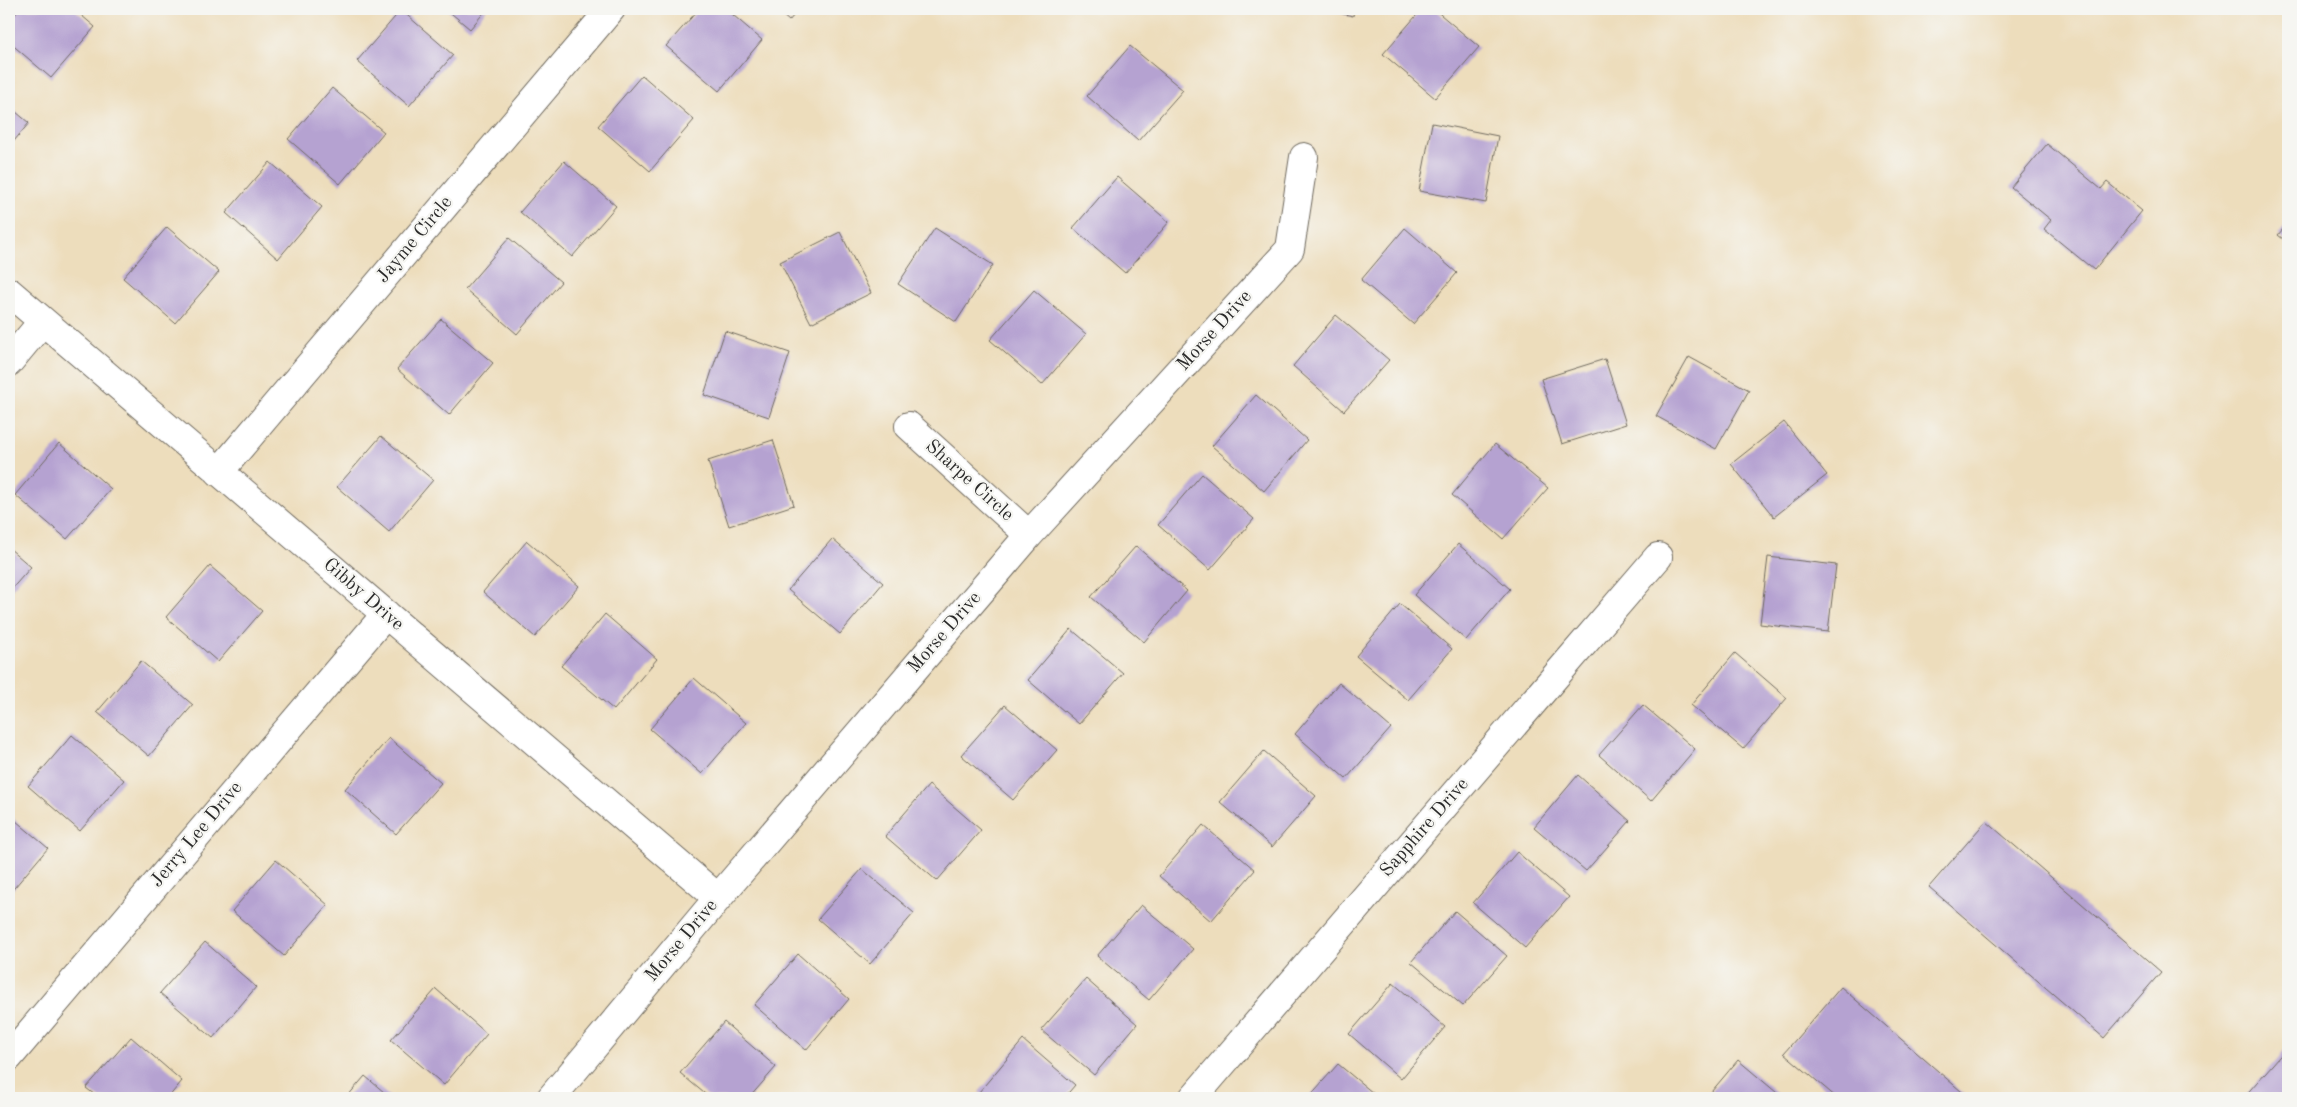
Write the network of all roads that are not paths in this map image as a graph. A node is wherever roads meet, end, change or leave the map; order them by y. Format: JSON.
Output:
{"nodes":[{"id":1,"x":611,"y":9,"type":"edge"},
{"id":2,"x":1304,"y":157,"type":"dead end"},
{"id":3,"x":9,"y":292,"type":"edge"},
{"id":4,"x":43,"y":321,"type":"junction"},
{"id":5,"x":9,"y":362,"type":"edge"},
{"id":6,"x":909,"y":426,"type":"dead end"},
{"id":7,"x":219,"y":472,"type":"junction"},
{"id":8,"x":1029,"y":535,"type":"junction"},
{"id":9,"x":1658,"y":557,"type":"dead end"},
{"id":10,"x":386,"y":614,"type":"junction"},
{"id":11,"x":718,"y":898,"type":"junction"},
{"id":12,"x":9,"y":1056,"type":"edge"},
{"id":13,"x":551,"y":1098,"type":"edge"},
{"id":14,"x":1193,"y":1098,"type":"edge"}],
"edges":[{"from":1,"to":7,"type":"street","name":"Jayme Circle"},
{"from":2,"to":8,"type":"street","name":"Morse Drive"},
{"from":3,"to":4,"type":"street","name":"Gibby Drive"},
{"from":4,"to":5,"type":"street"},
{"from":4,"to":7,"type":"street","name":"Gibby Drive"},
{"from":6,"to":8,"type":"street","name":"Sharpe Circle"},
{"from":7,"to":10,"type":"street","name":"Gibby Drive"},
{"from":8,"to":11,"type":"street","name":"Morse Drive"},
{"from":9,"to":14,"type":"street","name":"Sapphire Drive"},
{"from":10,"to":11,"type":"street","name":"Gibby Drive"},
{"from":10,"to":12,"type":"street","name":"Jerry Lee Drive"},
{"from":11,"to":13,"type":"street","name":"Morse Drive"}]}
